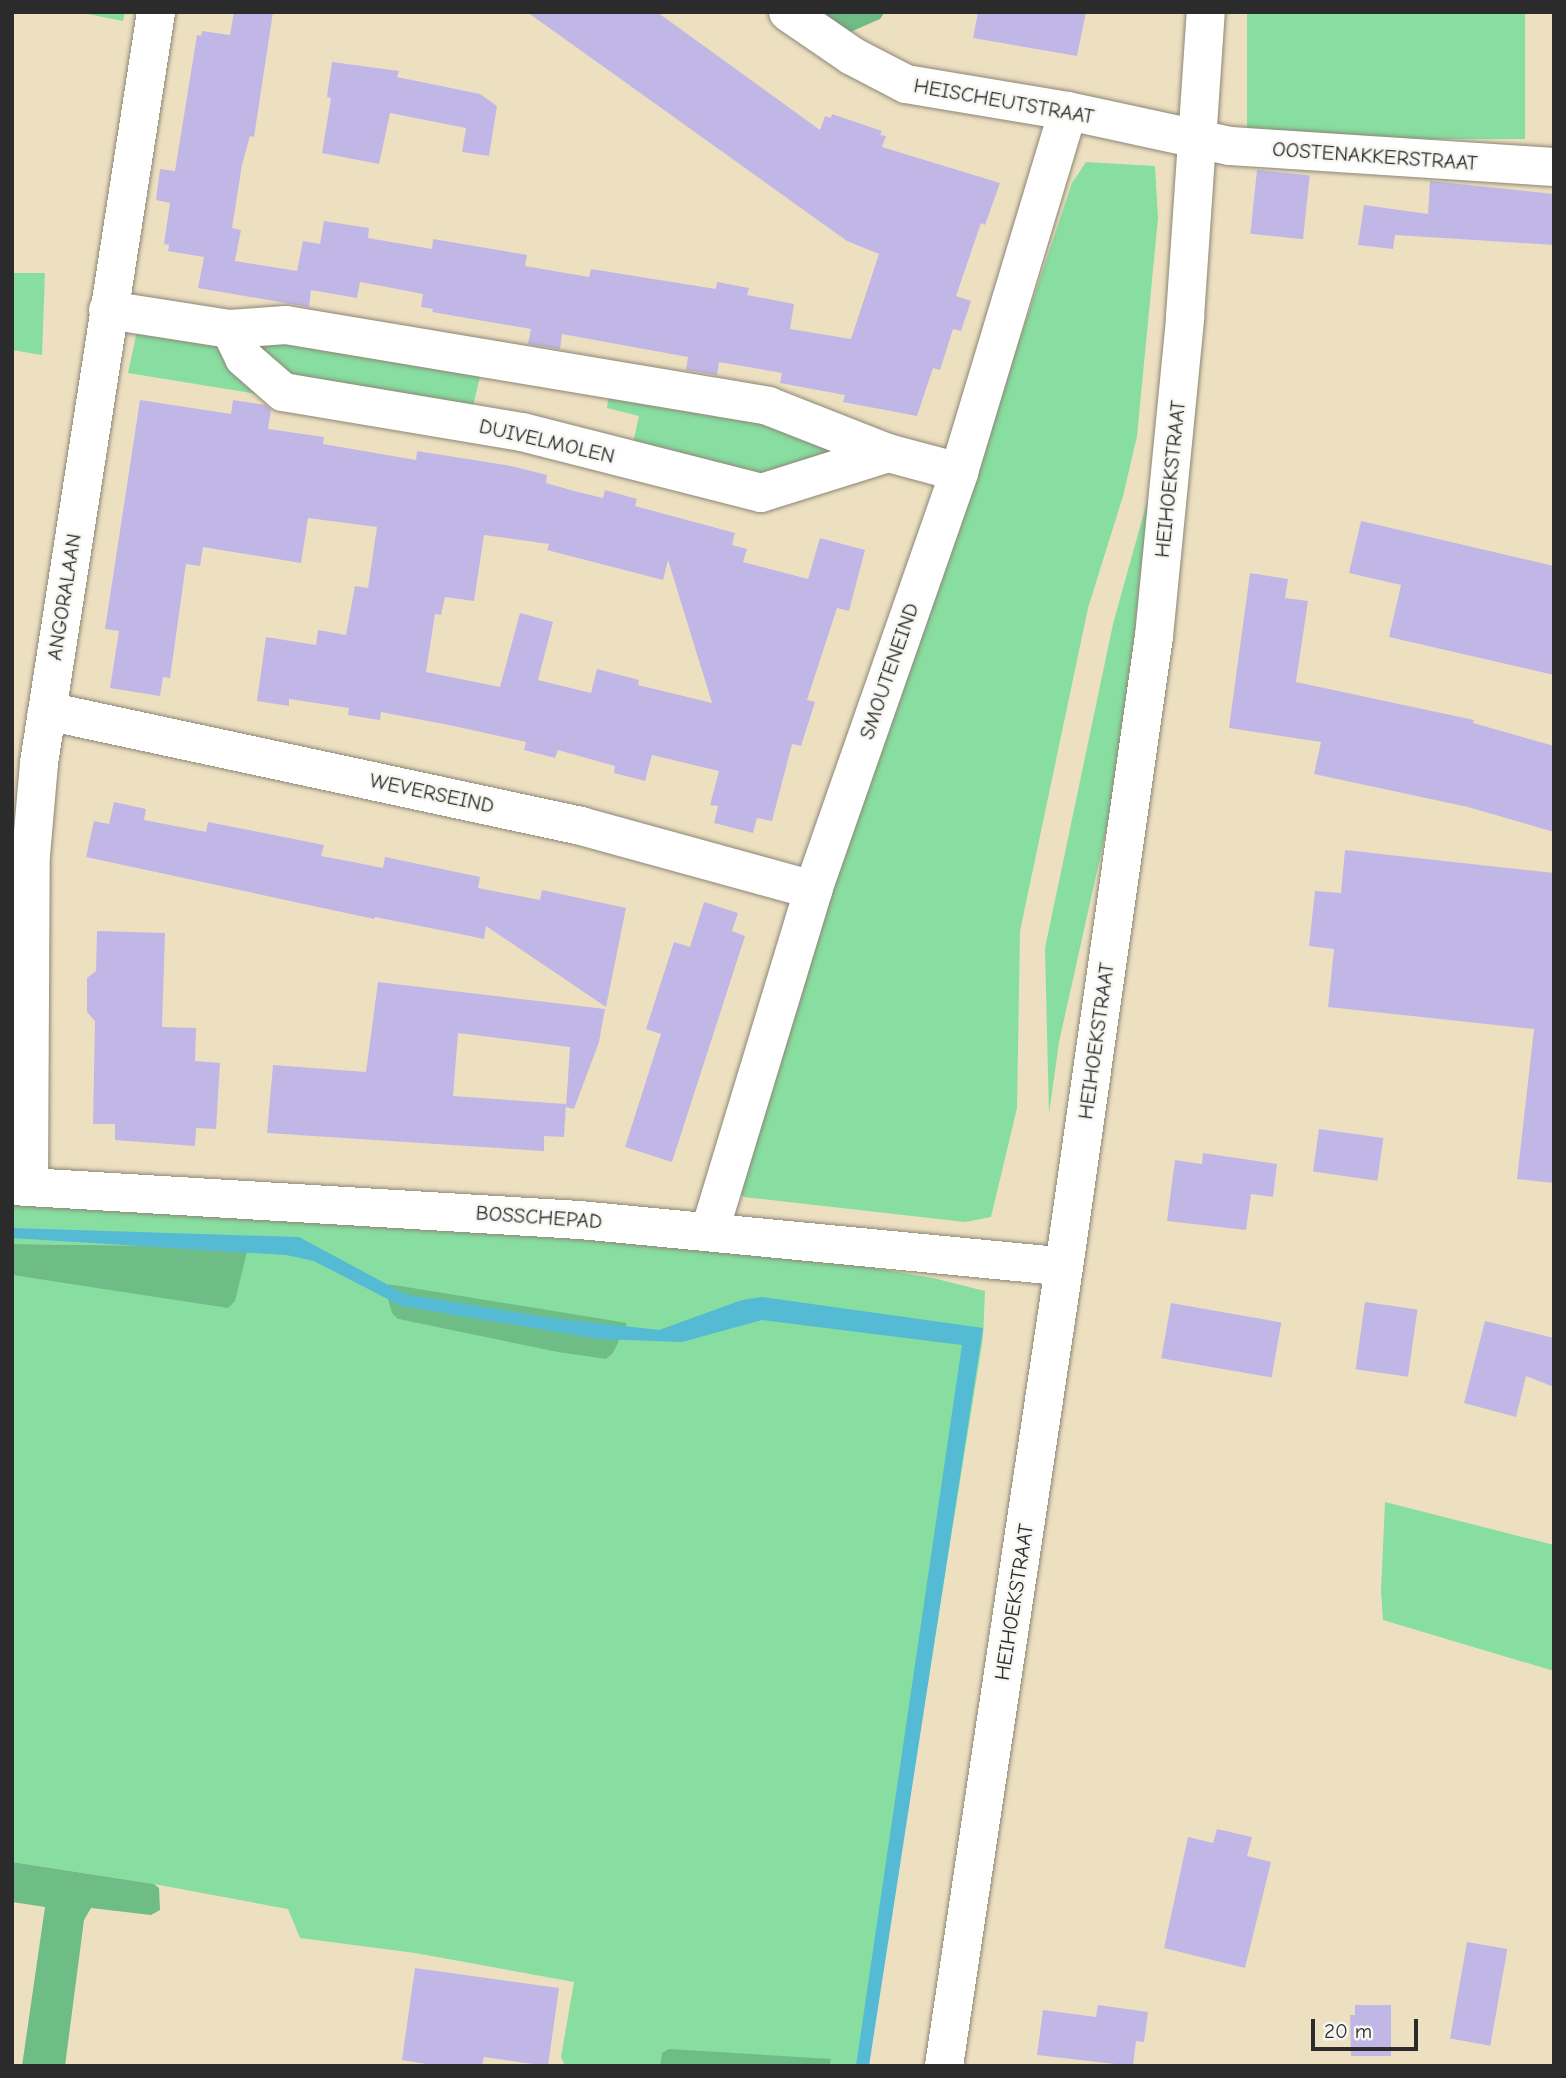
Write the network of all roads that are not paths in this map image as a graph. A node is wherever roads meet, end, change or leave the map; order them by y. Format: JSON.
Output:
{"nodes":[{"id":1,"x":156,"y":12,"type":"edge"},
{"id":2,"x":788,"y":12,"type":"edge"},
{"id":3,"x":1206,"y":12,"type":"edge"},
{"id":4,"x":1068,"y":111,"type":"junction"},
{"id":5,"x":1197,"y":139,"type":"junction"},
{"id":6,"x":1554,"y":167,"type":"edge"},
{"id":7,"x":108,"y":310,"type":"junction"},
{"id":8,"x":230,"y":329,"type":"junction"},
{"id":9,"x":888,"y":453,"type":"junction"},
{"id":10,"x":959,"y":472,"type":"junction"},
{"id":11,"x":47,"y":711,"type":"junction"},
{"id":12,"x":813,"y":890,"type":"junction"},
{"id":13,"x":21,"y":1186,"type":"edge"},
{"id":14,"x":710,"y":1230,"type":"junction"},
{"id":15,"x":1064,"y":1267,"type":"junction"},
{"id":16,"x":944,"y":2066,"type":"edge"}],
"edges":[{"from":1,"to":7,"type":"street","name":"ANGORALAAN"},
{"from":2,"to":4,"type":"street","name":"HEISCHEUTSTRAAT"},
{"from":3,"to":5,"type":"street","name":"HEIHOEKSTRAAT"},
{"from":4,"to":5,"type":"street","name":"HEISCHEUTSTRAAT"},
{"from":4,"to":10,"type":"street","name":"SMOUTENEIND"},
{"from":5,"to":6,"type":"street","name":"OOSTENAKKERSTRAAT"},
{"from":5,"to":15,"type":"street","name":"HEIHOEKSTRAAT"},
{"from":7,"to":8,"type":"street"},
{"from":7,"to":11,"type":"street","name":"ANGORALAAN"},
{"from":8,"to":9,"type":"street"},
{"from":8,"to":9,"type":"street","name":"DUIVELMOLEN"},
{"from":9,"to":10,"type":"street"},
{"from":10,"to":12,"type":"street","name":"SMOUTENEIND"},
{"from":11,"to":12,"type":"street","name":"WEVERSEIND"},
{"from":11,"to":13,"type":"street","name":"ANGORALAAN"},
{"from":12,"to":14,"type":"street","name":"SMOUTENEIND"},
{"from":13,"to":14,"type":"street","name":"BOSSCHEPAD"},
{"from":14,"to":15,"type":"street","name":"BOSSCHEPAD"},
{"from":15,"to":16,"type":"street","name":"HEIHOEKSTRAAT"}]}
